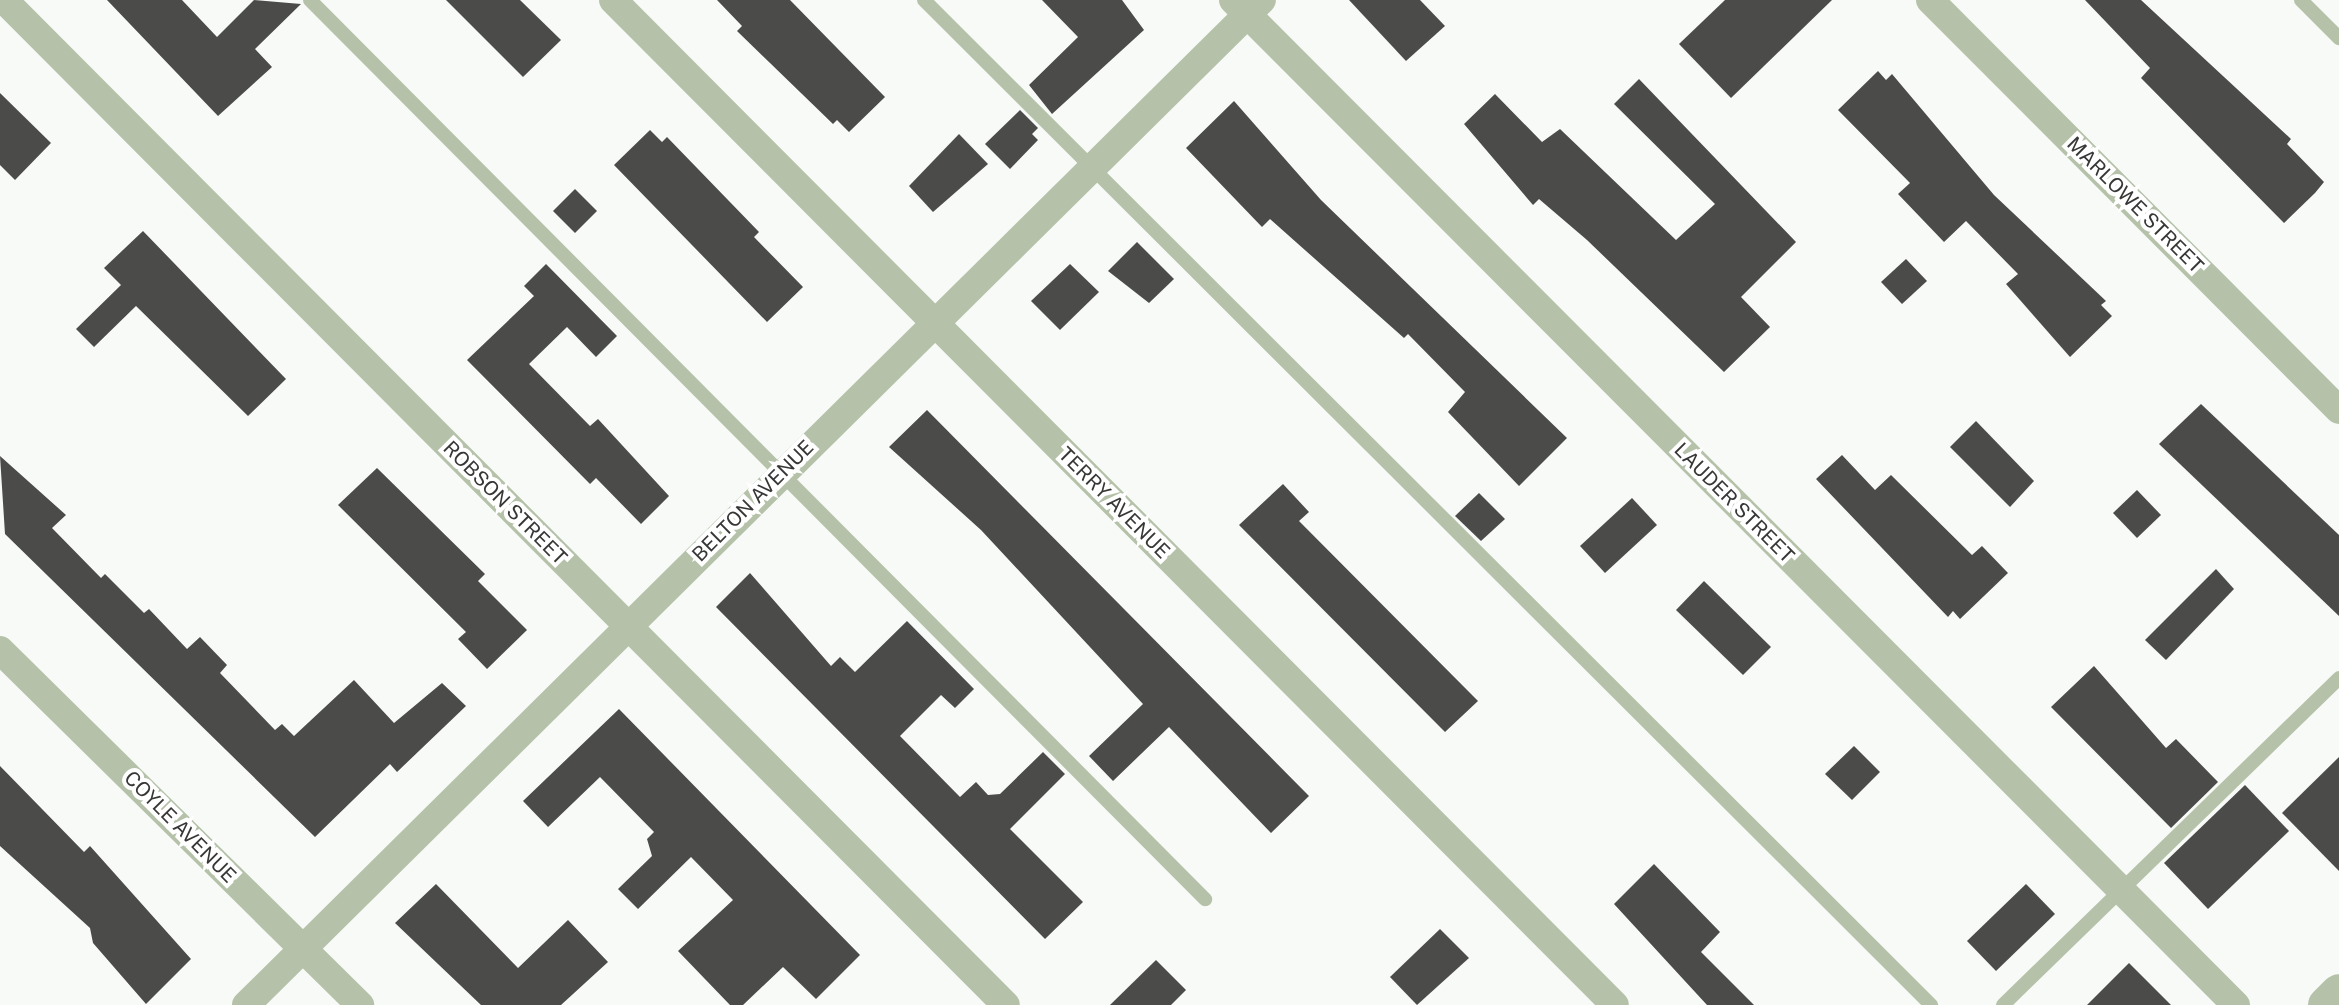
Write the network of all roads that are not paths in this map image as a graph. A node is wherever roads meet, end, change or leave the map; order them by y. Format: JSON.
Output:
{"nodes":[{"id":1,"x":4,"y":0,"type":"edge"},
{"id":2,"x":310,"y":0,"type":"edge"},
{"id":3,"x":613,"y":0,"type":"edge"},
{"id":4,"x":924,"y":0,"type":"edge"},
{"id":5,"x":1930,"y":0,"type":"edge"},
{"id":6,"x":2301,"y":0,"type":"edge"},
{"id":7,"x":1247,"y":5,"type":"edge"},
{"id":8,"x":2339,"y":38,"type":"edge"},
{"id":9,"x":1091,"y":168,"type":"junction"},
{"id":10,"x":934,"y":323,"type":"junction"},
{"id":11,"x":2339,"y":410,"type":"edge"},
{"id":12,"x":779,"y":474,"type":"junction"},
{"id":13,"x":629,"y":627,"type":"junction"},
{"id":14,"x":0,"y":650,"type":"edge"},
{"id":15,"x":2339,"y":678,"type":"edge"},
{"id":16,"x":2121,"y":890,"type":"junction"},
{"id":17,"x":1205,"y":899,"type":"dead end"},
{"id":18,"x":303,"y":949,"type":"junction"},
{"id":19,"x":2339,"y":992,"type":"edge"},
{"id":20,"x":246,"y":1005,"type":"edge"},
{"id":21,"x":360,"y":1005,"type":"edge"},
{"id":22,"x":1006,"y":1005,"type":"edge"},
{"id":23,"x":1615,"y":1005,"type":"edge"},
{"id":24,"x":1931,"y":1005,"type":"edge"},
{"id":25,"x":2003,"y":1005,"type":"edge"},
{"id":26,"x":2236,"y":1005,"type":"edge"},
{"id":27,"x":2326,"y":1005,"type":"edge"}],
"edges":[{"from":1,"to":13,"type":"street","name":"ROBSON STREET"},
{"from":2,"to":12,"type":"lane"},
{"from":3,"to":10,"type":"street","name":"TERRY AVENUE"},
{"from":4,"to":9,"type":"lane"},
{"from":5,"to":11,"type":"street","name":"MARLOWE STREET"},
{"from":6,"to":8,"type":"lane"},
{"from":7,"to":9,"type":"street","name":"BELTON AVENUE"},
{"from":7,"to":16,"type":"street","name":"LAUDER STREET"},
{"from":9,"to":10,"type":"street","name":"BELTON AVENUE"},
{"from":9,"to":24,"type":"lane"},
{"from":10,"to":12,"type":"street","name":"BELTON AVENUE"},
{"from":10,"to":23,"type":"street","name":"TERRY AVENUE"},
{"from":12,"to":13,"type":"street","name":"BELTON AVENUE"},
{"from":12,"to":17,"type":"lane"},
{"from":13,"to":18,"type":"street","name":"BELTON AVENUE"},
{"from":13,"to":22,"type":"street","name":"ROBSON STREET"},
{"from":14,"to":18,"type":"street","name":"COYLE AVENUE"},
{"from":15,"to":16,"type":"lane"},
{"from":16,"to":25,"type":"lane"},
{"from":16,"to":26,"type":"street","name":"LAUDER STREET"},
{"from":18,"to":20,"type":"street","name":"BELTON AVENUE"},
{"from":18,"to":21,"type":"street","name":"COYLE AVENUE"},
{"from":19,"to":27,"type":"street"}]}
